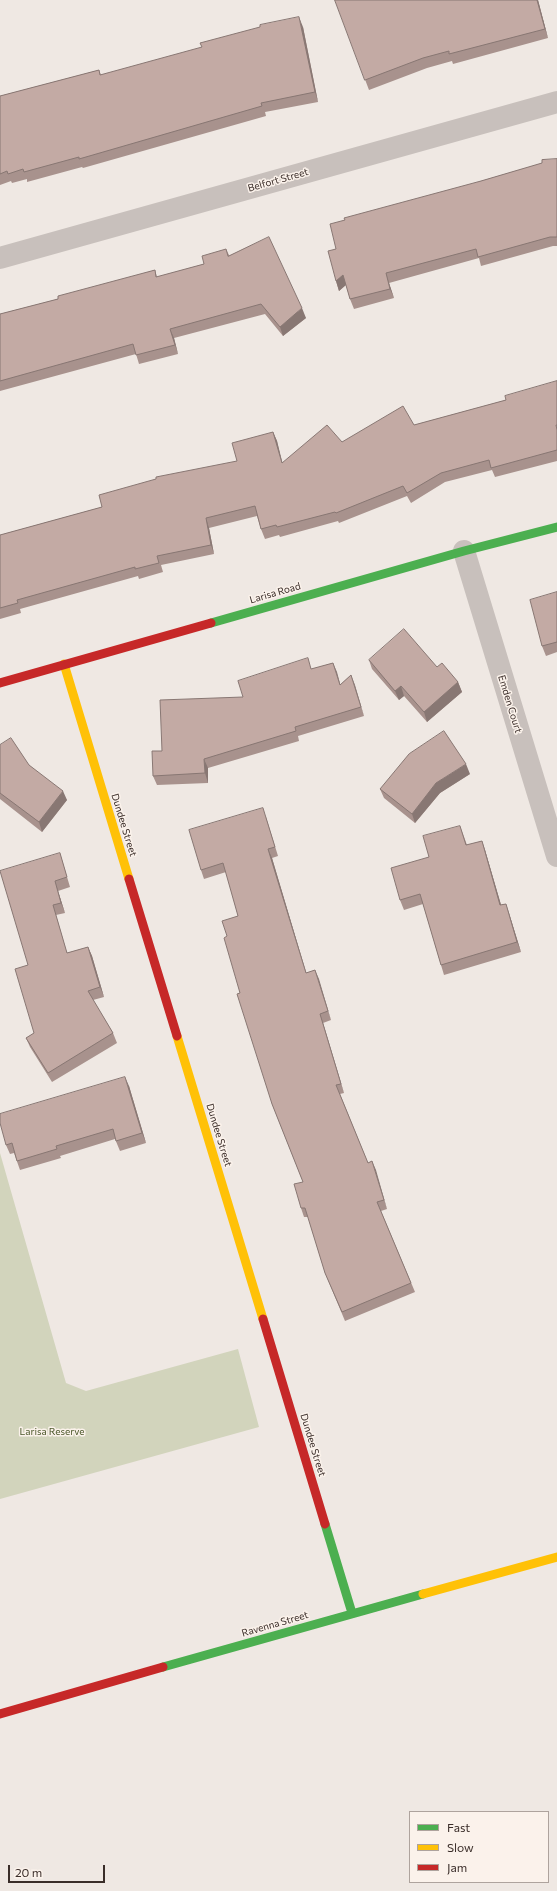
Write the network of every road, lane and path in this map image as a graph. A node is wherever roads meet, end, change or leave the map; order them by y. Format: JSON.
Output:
{"nodes":[{"id":1,"x":557,"y":102,"type":"edge"},
{"id":2,"x":0,"y":258,"type":"edge"},
{"id":3,"x":557,"y":527,"type":"edge"},
{"id":4,"x":464,"y":552,"type":"junction"},
{"id":5,"x":64,"y":664,"type":"junction"},
{"id":6,"x":0,"y":683,"type":"edge"},
{"id":7,"x":557,"y":856,"type":"edge"},
{"id":8,"x":557,"y":1557,"type":"edge"},
{"id":9,"x":352,"y":1613,"type":"junction"},
{"id":10,"x":0,"y":1714,"type":"edge"}],
"edges":[{"from":1,"to":2,"type":"street","name":"Belfort Street"},
{"from":3,"to":4,"type":"street","name":"Larisa Road"},
{"from":4,"to":5,"type":"street","name":"Larisa Road"},
{"from":4,"to":7,"type":"street","name":"Emden Court"},
{"from":5,"to":6,"type":"street","name":"Larisa Road"},
{"from":5,"to":9,"type":"street","name":"Dundee Street"},
{"from":8,"to":9,"type":"street","name":"Ravenna Street"},
{"from":9,"to":10,"type":"street","name":"Ravenna Street"}]}
